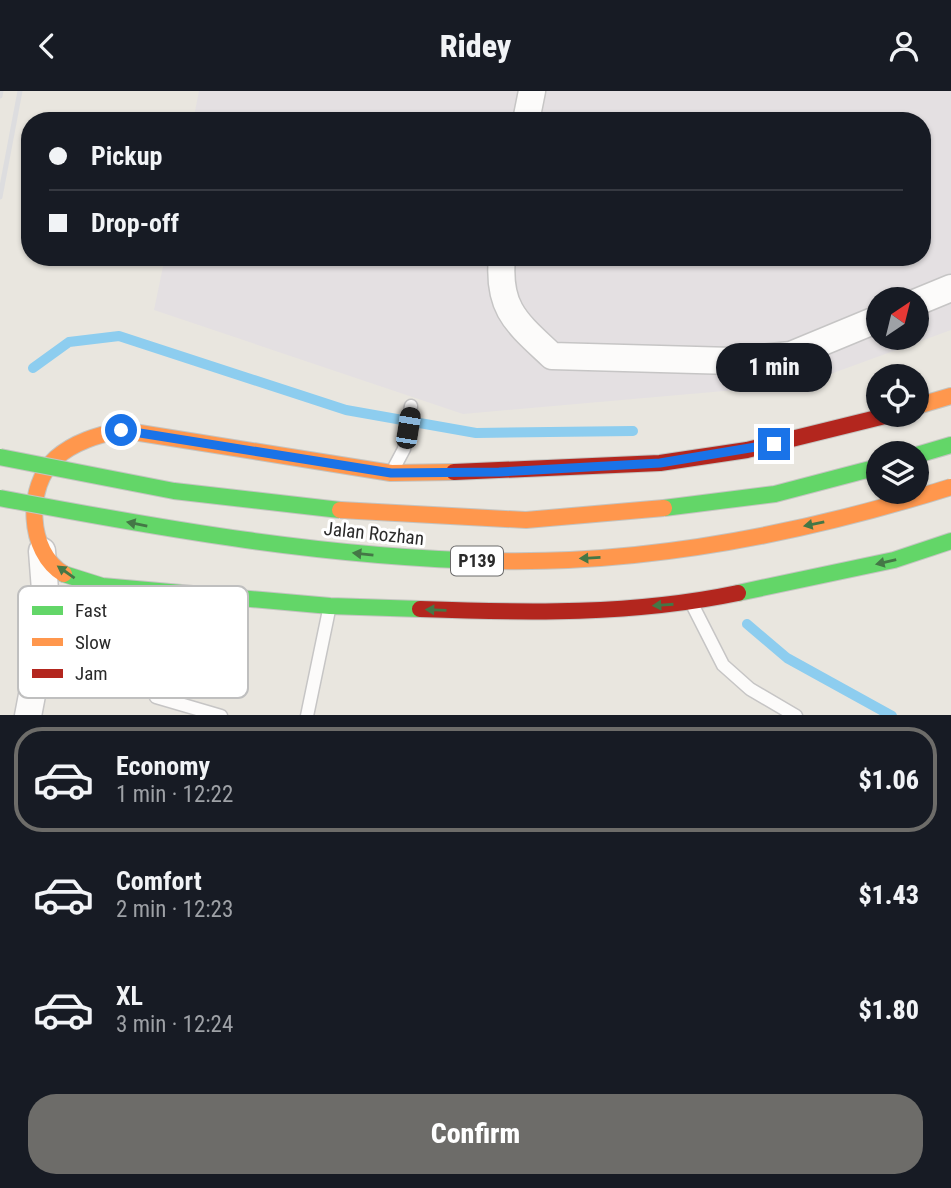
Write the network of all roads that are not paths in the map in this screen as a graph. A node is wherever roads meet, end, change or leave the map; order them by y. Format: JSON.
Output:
{"nodes":[{"id":1,"x":532,"y":91,"type":"edge"},
{"id":2,"x":528,"y":112,"type":"edge"},
{"id":3,"x":501,"y":266,"type":"edge"},
{"id":4,"x":951,"y":288,"type":"edge"},
{"id":5,"x":929,"y":297,"type":"edge"},
{"id":6,"x":866,"y":324,"type":"edge"},
{"id":7,"x":951,"y":396,"type":"edge"},
{"id":8,"x":929,"y":402,"type":"edge"},
{"id":9,"x":411,"y":406,"type":"dead end"},
{"id":10,"x":866,"y":420,"type":"edge"},
{"id":11,"x":951,"y":445,"type":"edge"},
{"id":12,"x":929,"y":452,"type":"edge"},
{"id":13,"x":0,"y":457,"type":"edge"},
{"id":14,"x":866,"y":470,"type":"edge"},
{"id":15,"x":391,"y":473,"type":"junction"},
{"id":16,"x":951,"y":487,"type":"edge"},
{"id":17,"x":0,"y":498,"type":"edge"},
{"id":18,"x":951,"y":541,"type":"edge"},
{"id":19,"x":42,"y":551,"type":"junction"},
{"id":20,"x":45,"y":586,"type":"edge"},
{"id":21,"x":102,"y":586,"type":"edge"},
{"id":22,"x":248,"y":599,"type":"edge"},
{"id":23,"x":691,"y":603,"type":"junction"},
{"id":24,"x":330,"y":606,"type":"junction"},
{"id":25,"x":159,"y":698,"type":"edge"},
{"id":26,"x":218,"y":715,"type":"edge"},
{"id":27,"x":307,"y":715,"type":"edge"},
{"id":28,"x":794,"y":715,"type":"edge"}],
"edges":[{"from":1,"to":2,"type":"street"},
{"from":3,"to":6,"type":"street"},
{"from":4,"to":5,"type":"street"},
{"from":7,"to":8,"type":"main road"},
{"from":9,"to":15,"type":"lane"},
{"from":10,"to":15,"type":"main road"},
{"from":11,"to":12,"type":"main road"},
{"from":13,"to":14,"type":"main road","name":"Jalan Rozhan","number":"P139","bridge":true},
{"from":15,"to":19,"type":"main road"},
{"from":16,"to":17,"type":"main road","name":"Jalan Rozhan","number":"P139","one_way":true,"bridge":true},
{"from":18,"to":23,"type":"main road","one_way":true},
{"from":19,"to":20,"type":"street"},
{"from":21,"to":19,"type":"main road","one_way":true},
{"from":24,"to":22,"type":"main road","one_way":true},
{"from":23,"to":24,"type":"main road","one_way":true},
{"from":23,"to":28,"type":"lane"},
{"from":24,"to":27,"type":"lane"},
{"from":25,"to":26,"type":"lane"}]}
